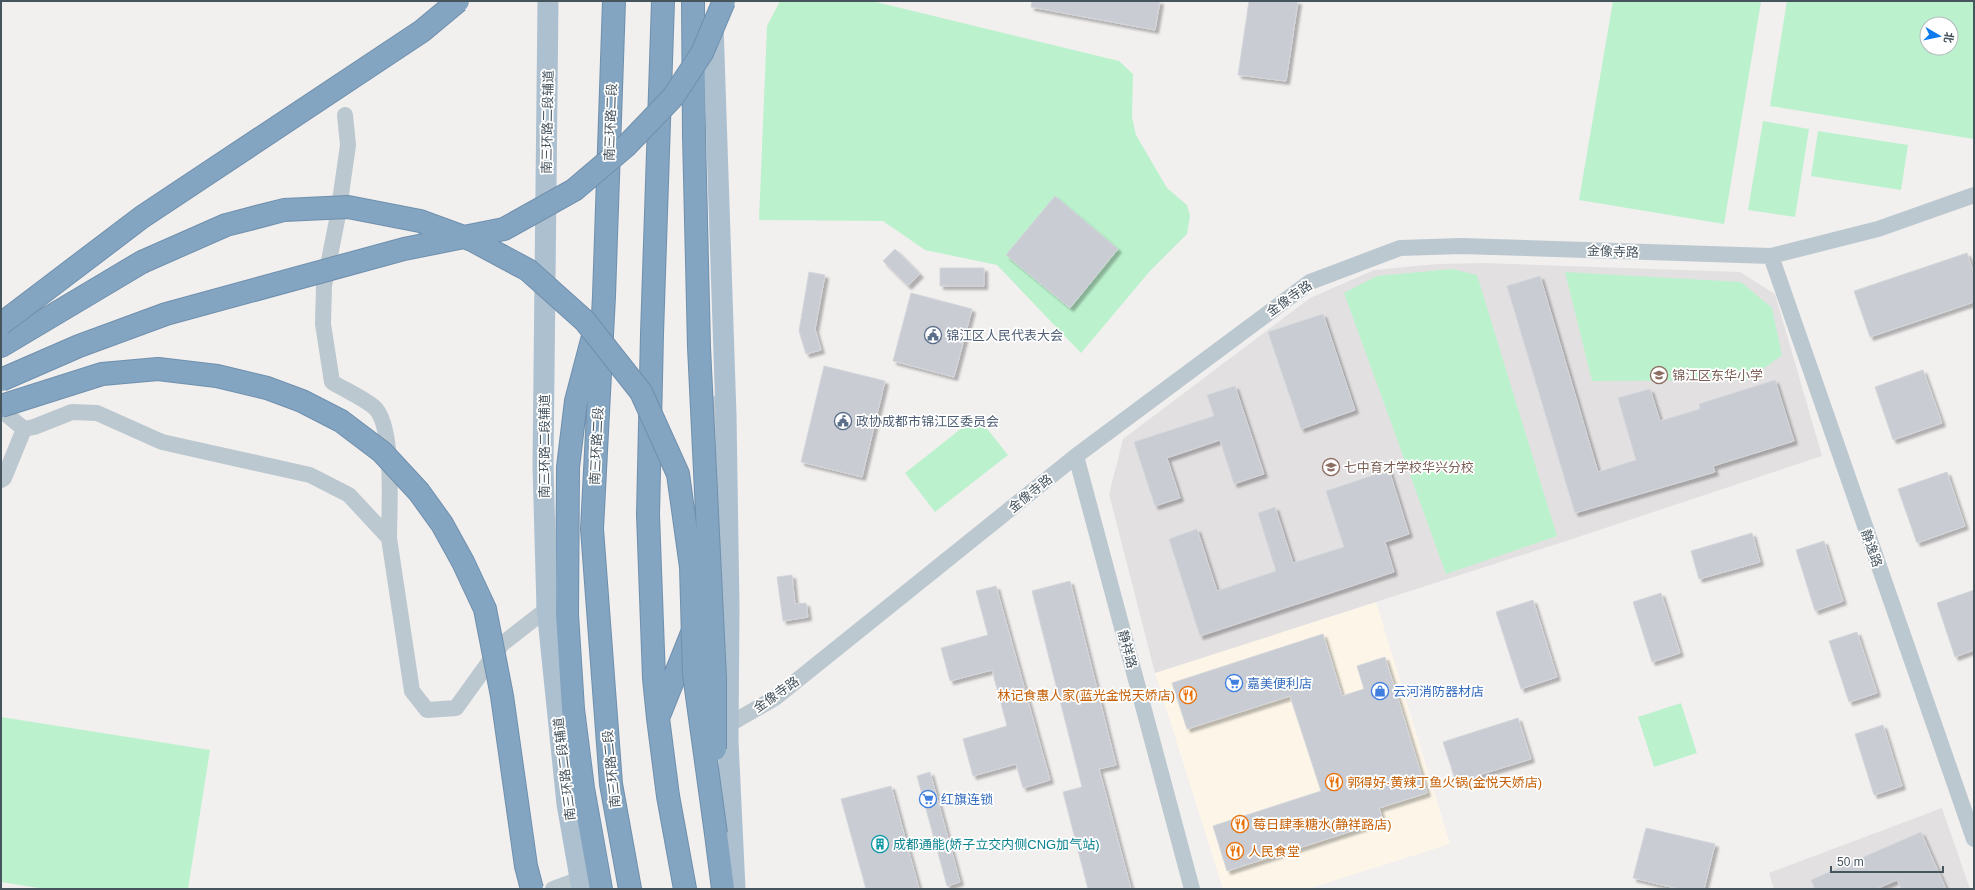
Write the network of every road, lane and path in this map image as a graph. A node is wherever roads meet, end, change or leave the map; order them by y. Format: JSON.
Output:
{"nodes":[{"id":1,"x":458,"y":1,"type":"edge"},
{"id":2,"x":548,"y":1,"type":"edge"},
{"id":3,"x":614,"y":1,"type":"edge"},
{"id":4,"x":663,"y":1,"type":"edge"},
{"id":5,"x":693,"y":1,"type":"edge"},
{"id":6,"x":719,"y":5,"type":"edge"},
{"id":7,"x":345,"y":115,"type":"dead end"},
{"id":8,"x":1974,"y":195,"type":"edge"},
{"id":9,"x":1771,"y":256,"type":"junction"},
{"id":10,"x":604,"y":296,"type":"junction"},
{"id":11,"x":1,"y":324,"type":"edge"},
{"id":12,"x":1,"y":346,"type":"edge"},
{"id":13,"x":724,"y":351,"type":"junction"},
{"id":14,"x":1,"y":380,"type":"edge"},
{"id":15,"x":1,"y":406,"type":"edge"},
{"id":16,"x":1,"y":410,"type":"edge"},
{"id":17,"x":650,"y":412,"type":"junction"},
{"id":18,"x":24,"y":429,"type":"junction"},
{"id":19,"x":1076,"y":456,"type":"junction"},
{"id":20,"x":1,"y":480,"type":"edge"},
{"id":21,"x":389,"y":538,"type":"junction"},
{"id":22,"x":706,"y":597,"type":"junction"},
{"id":23,"x":557,"y":612,"type":"junction"},
{"id":24,"x":658,"y":718,"type":"junction"},
{"id":25,"x":728,"y":726,"type":"junction"},
{"id":26,"x":716,"y":834,"type":"junction"},
{"id":27,"x":1974,"y":839,"type":"edge"},
{"id":28,"x":581,"y":884,"type":"edge"},
{"id":29,"x":532,"y":889,"type":"edge"},
{"id":30,"x":553,"y":889,"type":"edge"},
{"id":31,"x":601,"y":889,"type":"edge"},
{"id":32,"x":630,"y":889,"type":"edge"},
{"id":33,"x":685,"y":889,"type":"edge"},
{"id":34,"x":723,"y":889,"type":"edge"},
{"id":35,"x":735,"y":889,"type":"edge"},
{"id":36,"x":1192,"y":889,"type":"edge"}],
"edges":[{"from":1,"to":11,"type":"highway","bridge":true},
{"from":2,"to":23,"type":"main road","name":"南三环路二段辅道"},
{"from":3,"to":10,"type":"highway","name":"南三环路二段"},
{"from":4,"to":17,"type":"highway"},
{"from":5,"to":26,"type":"highway","bridge":true},
{"from":6,"to":13,"type":"main road"},
{"from":6,"to":14,"type":"highway","bridge":true},
{"from":7,"to":21,"type":"street"},
{"from":8,"to":9,"type":"street","name":"金像寺路"},
{"from":9,"to":19,"type":"street","name":"金像寺路"},
{"from":9,"to":27,"type":"street","name":"静逸路"},
{"from":10,"to":23,"type":"highway"},
{"from":10,"to":32,"type":"highway","name":"南三环路二段"},
{"from":12,"to":17,"type":"highway","bridge":true},
{"from":13,"to":22,"type":"street"},
{"from":13,"to":25,"type":"main road"},
{"from":15,"to":29,"type":"highway","bridge":true},
{"from":16,"to":18,"type":"street"},
{"from":17,"to":24,"type":"highway"},
{"from":17,"to":26,"type":"highway","bridge":true},
{"from":18,"to":20,"type":"street"},
{"from":18,"to":21,"type":"street"},
{"from":19,"to":25,"type":"street","name":"金像寺路"},
{"from":19,"to":36,"type":"street","name":"静祥路"},
{"from":21,"to":23,"type":"street"},
{"from":22,"to":24,"type":"highway"},
{"from":22,"to":35,"type":"street"},
{"from":23,"to":28,"type":"main road","name":"南三环路二段辅道"},
{"from":23,"to":31,"type":"highway"},
{"from":24,"to":33,"type":"highway"},
{"from":25,"to":35,"type":"main road"},
{"from":26,"to":34,"type":"highway"},
{"from":28,"to":30,"type":"street"}]}
